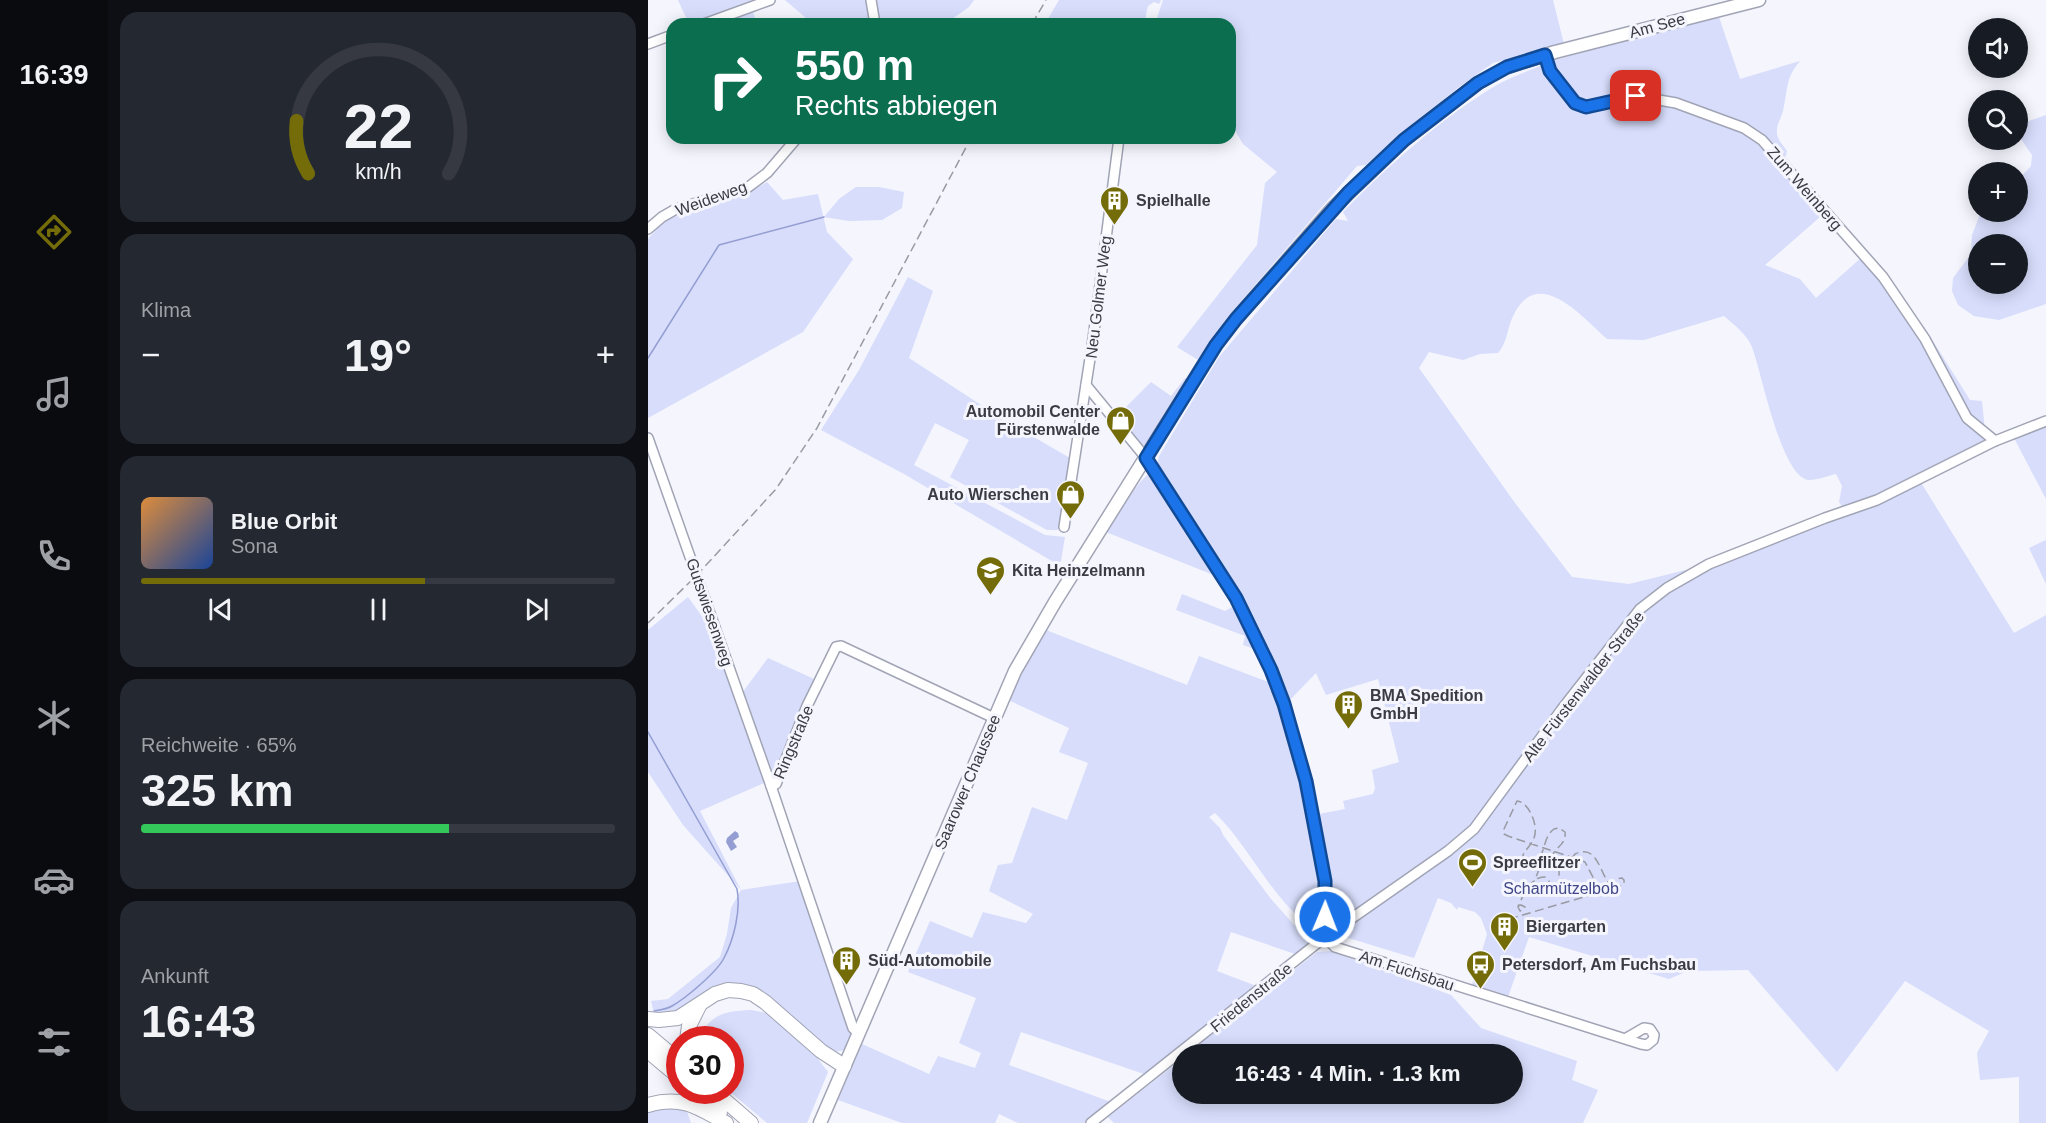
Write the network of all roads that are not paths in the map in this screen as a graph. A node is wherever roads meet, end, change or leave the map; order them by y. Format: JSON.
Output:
{"nodes":[{"id":1,"x":770,"y":0,"type":"edge"},
{"id":2,"x":871,"y":0,"type":"edge"},
{"id":3,"x":1759,"y":0,"type":"edge"},
{"id":4,"x":720,"y":18,"type":"edge"},
{"id":5,"x":874,"y":18,"type":"edge"},
{"id":6,"x":666,"y":37,"type":"edge"},
{"id":7,"x":648,"y":44,"type":"edge"},
{"id":8,"x":1550,"y":54,"type":"junction"},
{"id":9,"x":792,"y":144,"type":"edge"},
{"id":10,"x":1118,"y":144,"type":"edge"},
{"id":11,"x":648,"y":229,"type":"edge"},
{"id":12,"x":1086,"y":385,"type":"junction"},
{"id":13,"x":2046,"y":421,"type":"edge"},
{"id":14,"x":648,"y":438,"type":"edge"},
{"id":15,"x":1995,"y":441,"type":"junction"},
{"id":16,"x":1146,"y":458,"type":"junction"},
{"id":17,"x":1064,"y":527,"type":"dead end"},
{"id":18,"x":994,"y":718,"type":"junction"},
{"id":19,"x":771,"y":786,"type":"junction"},
{"id":20,"x":1325,"y":937,"type":"junction"},
{"id":21,"x":700,"y":1004,"type":"junction"},
{"id":22,"x":648,"y":1019,"type":"edge"},
{"id":23,"x":689,"y":1026,"type":"edge"},
{"id":24,"x":859,"y":1034,"type":"junction"},
{"id":25,"x":648,"y":1035,"type":"edge"},
{"id":26,"x":1625,"y":1039,"type":"junction"},
{"id":27,"x":666,"y":1050,"type":"edge"},
{"id":28,"x":648,"y":1051,"type":"edge"},
{"id":29,"x":666,"y":1066,"type":"edge"},
{"id":30,"x":844,"y":1066,"type":"junction"},
{"id":31,"x":711,"y":1104,"type":"edge"},
{"id":32,"x":730,"y":1104,"type":"edge"},
{"id":33,"x":648,"y":1105,"type":"edge"},
{"id":34,"x":726,"y":1123,"type":"edge"},
{"id":35,"x":732,"y":1123,"type":"edge"},
{"id":36,"x":751,"y":1123,"type":"edge"},
{"id":37,"x":820,"y":1123,"type":"edge"},
{"id":38,"x":1091,"y":1123,"type":"edge"}],
"edges":[{"from":1,"to":4,"type":"street"},
{"from":2,"to":5,"type":"street"},
{"from":3,"to":8,"type":"main road","name":"Am See"},
{"from":6,"to":7,"type":"street"},
{"from":8,"to":15,"type":"street","name":"Zum Weinberg"},
{"from":8,"to":16,"type":"main road","name":"Am See"},
{"from":9,"to":11,"type":"street","name":"Weideweg"},
{"from":10,"to":12,"type":"street","name":"Neu Golmer Weg"},
{"from":12,"to":16,"type":"street"},
{"from":12,"to":17,"type":"street","name":"Neu Golmer Weg"},
{"from":13,"to":15,"type":"street","name":"Alte Fürstenwalder Straße"},
{"from":14,"to":19,"type":"street","name":"Gutswiesenweg"},
{"from":15,"to":20,"type":"street","name":"Alte Fürstenwalder Straße"},
{"from":16,"to":18,"type":"main road","name":"Saarower Chaussee"},
{"from":16,"to":20,"type":"street"},
{"from":18,"to":19,"type":"street","name":"Ringstraße"},
{"from":18,"to":24,"type":"main road","name":"Saarower Chaussee"},
{"from":19,"to":24,"type":"street","name":"Ringstraße"},
{"from":20,"to":26,"type":"street","name":"Am Fuchsbau"},
{"from":20,"to":38,"type":"street","name":"Friedenstraße"},
{"from":21,"to":22,"type":"highway"},
{"from":21,"to":23,"type":"highway"},
{"from":21,"to":30,"type":"highway"},
{"from":24,"to":30,"type":"main road","name":"Saarower Chaussee"},
{"from":25,"to":27,"type":"highway"},
{"from":26,"to":26,"type":"street","name":"Am Fuchsbau"},
{"from":28,"to":29,"type":"highway"},
{"from":30,"to":37,"type":"main road","name":"Saarower Chaussee"},
{"from":31,"to":35,"type":"highway"},
{"from":32,"to":36,"type":"highway"},
{"from":33,"to":34,"type":"highway"}]}
